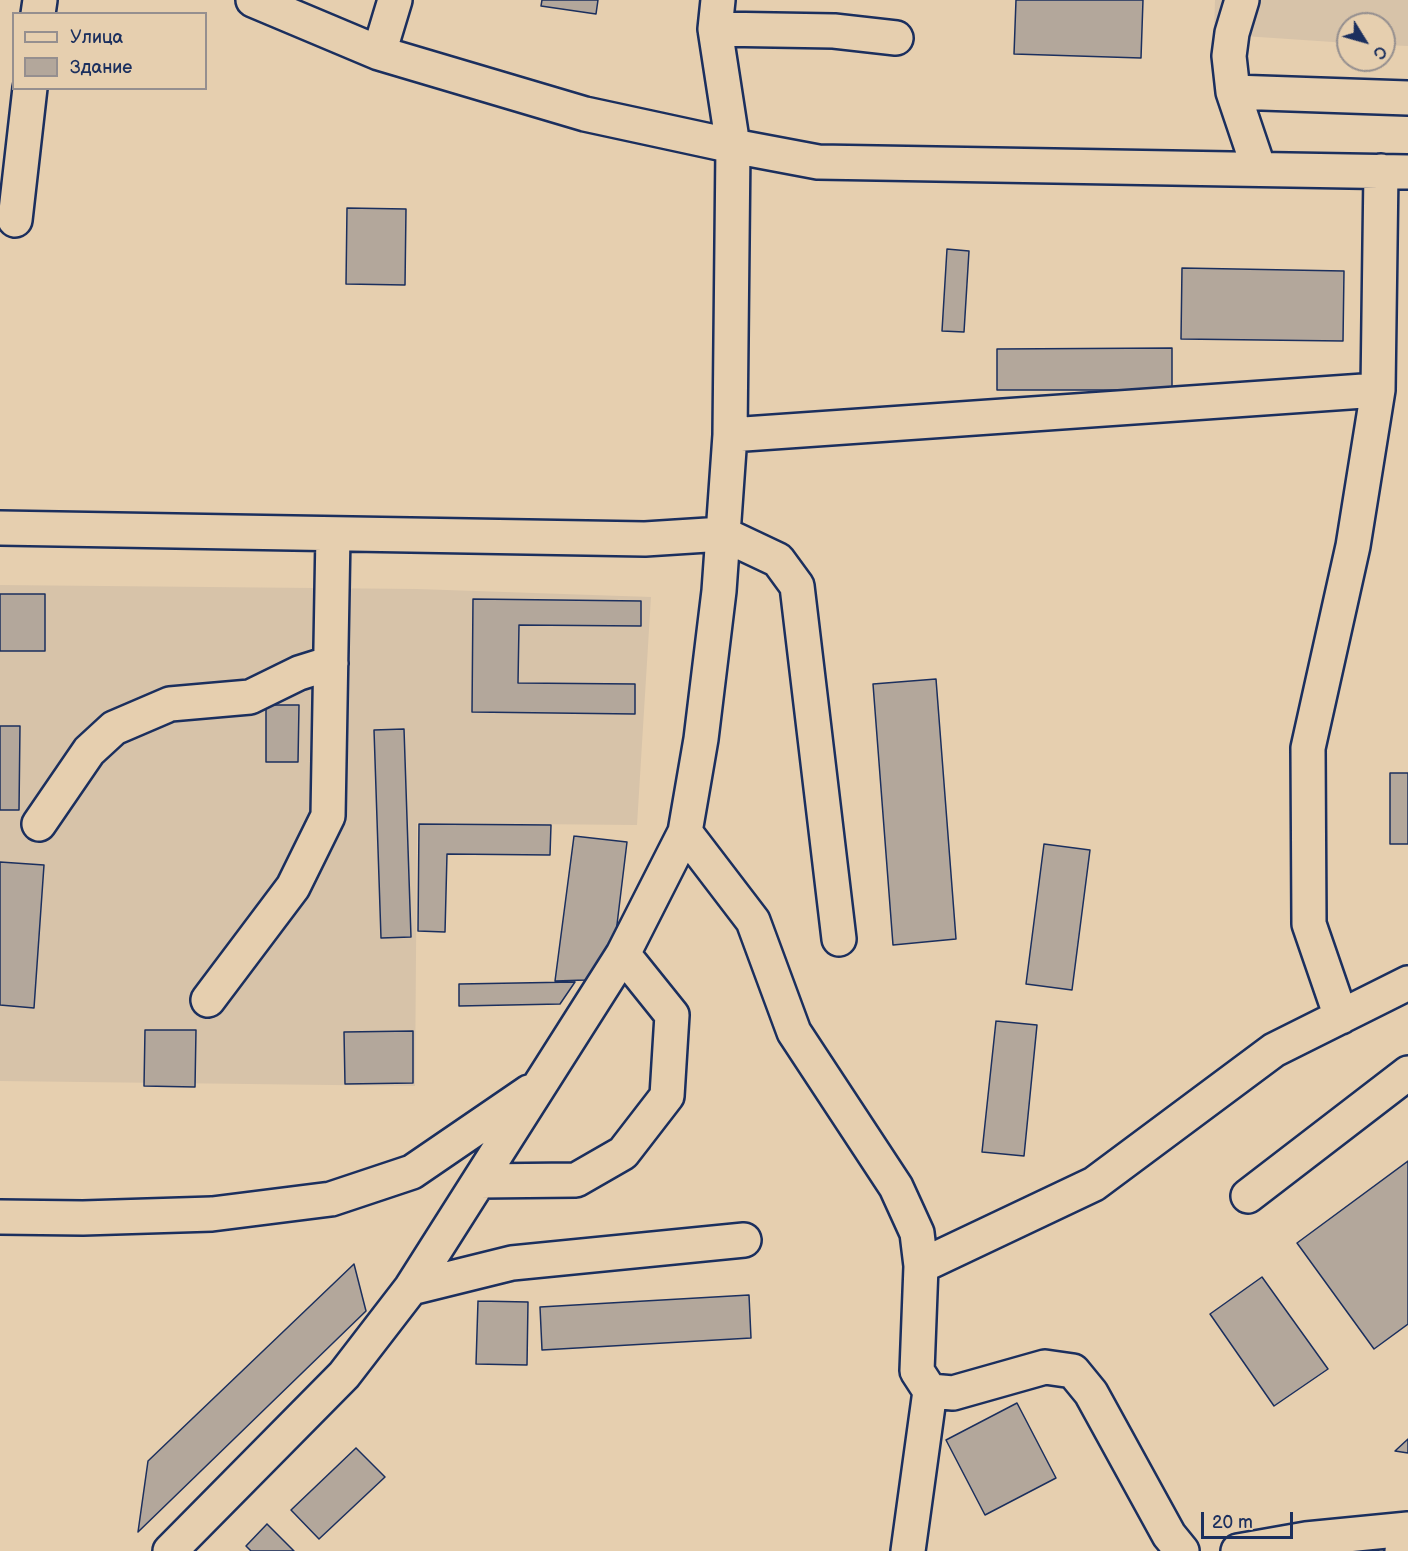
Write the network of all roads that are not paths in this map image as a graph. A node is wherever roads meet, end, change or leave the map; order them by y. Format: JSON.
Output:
{"nodes":[{"id":1,"x":253,"y":0,"type":"edge"},
{"id":2,"x":395,"y":0,"type":"edge"},
{"id":3,"x":1242,"y":0,"type":"edge"},
{"id":4,"x":716,"y":15,"type":"edge"},
{"id":5,"x":896,"y":38,"type":"dead end"},
{"id":6,"x":379,"y":53,"type":"junction"},
{"id":7,"x":30,"y":90,"type":"edge"},
{"id":8,"x":1233,"y":92,"type":"junction"},
{"id":9,"x":1408,"y":98,"type":"edge"},
{"id":10,"x":733,"y":146,"type":"junction"},
{"id":11,"x":1259,"y":170,"type":"junction"},
{"id":12,"x":1395,"y":172,"type":"edge"},
{"id":13,"x":15,"y":220,"type":"dead end"},
{"id":14,"x":1378,"y":390,"type":"junction"},
{"id":15,"x":730,"y":435,"type":"junction"},
{"id":16,"x":0,"y":528,"type":"edge"},
{"id":17,"x":333,"y":534,"type":"junction"},
{"id":18,"x":723,"y":534,"type":"junction"},
{"id":19,"x":331,"y":663,"type":"junction"},
{"id":20,"x":39,"y":824,"type":"dead end"},
{"id":21,"x":686,"y":832,"type":"junction"},
{"id":22,"x":839,"y":939,"type":"dead end"},
{"id":23,"x":623,"y":954,"type":"junction"},
{"id":24,"x":1408,"y":983,"type":"edge"},
{"id":25,"x":208,"y":1000,"type":"dead end"},
{"id":26,"x":1341,"y":1017,"type":"junction"},
{"id":27,"x":1408,"y":1073,"type":"edge"},
{"id":28,"x":541,"y":1084,"type":"junction"},
{"id":29,"x":479,"y":1181,"type":"junction"},
{"id":30,"x":1248,"y":1196,"type":"dead end"},
{"id":31,"x":0,"y":1217,"type":"edge"},
{"id":32,"x":744,"y":1240,"type":"dead end"},
{"id":33,"x":921,"y":1266,"type":"junction"},
{"id":34,"x":411,"y":1288,"type":"junction"},
{"id":35,"x":930,"y":1391,"type":"junction"},
{"id":36,"x":170,"y":1551,"type":"edge"},
{"id":37,"x":908,"y":1551,"type":"edge"},
{"id":38,"x":1182,"y":1551,"type":"edge"},
{"id":39,"x":1238,"y":1551,"type":"edge"},
{"id":40,"x":1402,"y":1551,"type":"edge"}],
"edges":[{"from":1,"to":6,"type":"street"},
{"from":2,"to":6,"type":"street"},
{"from":3,"to":8,"type":"street"},
{"from":4,"to":5,"type":"street"},
{"from":4,"to":10,"type":"street"},
{"from":6,"to":10,"type":"street"},
{"from":7,"to":13,"type":"street"},
{"from":8,"to":9,"type":"street"},
{"from":8,"to":11,"type":"street"},
{"from":10,"to":11,"type":"street"},
{"from":10,"to":15,"type":"street"},
{"from":11,"to":12,"type":"street"},
{"from":12,"to":14,"type":"street"},
{"from":14,"to":15,"type":"street"},
{"from":14,"to":26,"type":"street"},
{"from":15,"to":18,"type":"street"},
{"from":16,"to":17,"type":"street"},
{"from":17,"to":18,"type":"street"},
{"from":17,"to":19,"type":"street"},
{"from":18,"to":21,"type":"street"},
{"from":18,"to":22,"type":"street"},
{"from":19,"to":20,"type":"street"},
{"from":19,"to":25,"type":"street"},
{"from":21,"to":23,"type":"street"},
{"from":21,"to":33,"type":"street"},
{"from":23,"to":28,"type":"street"},
{"from":23,"to":29,"type":"street"},
{"from":24,"to":26,"type":"street"},
{"from":26,"to":33,"type":"street"},
{"from":27,"to":30,"type":"street"},
{"from":28,"to":29,"type":"street"},
{"from":28,"to":31,"type":"street"},
{"from":29,"to":34,"type":"street"},
{"from":32,"to":34,"type":"street"},
{"from":33,"to":35,"type":"street"},
{"from":34,"to":36,"type":"street"},
{"from":35,"to":37,"type":"street"},
{"from":35,"to":38,"type":"street"},
{"from":39,"to":40,"type":"street"}]}
